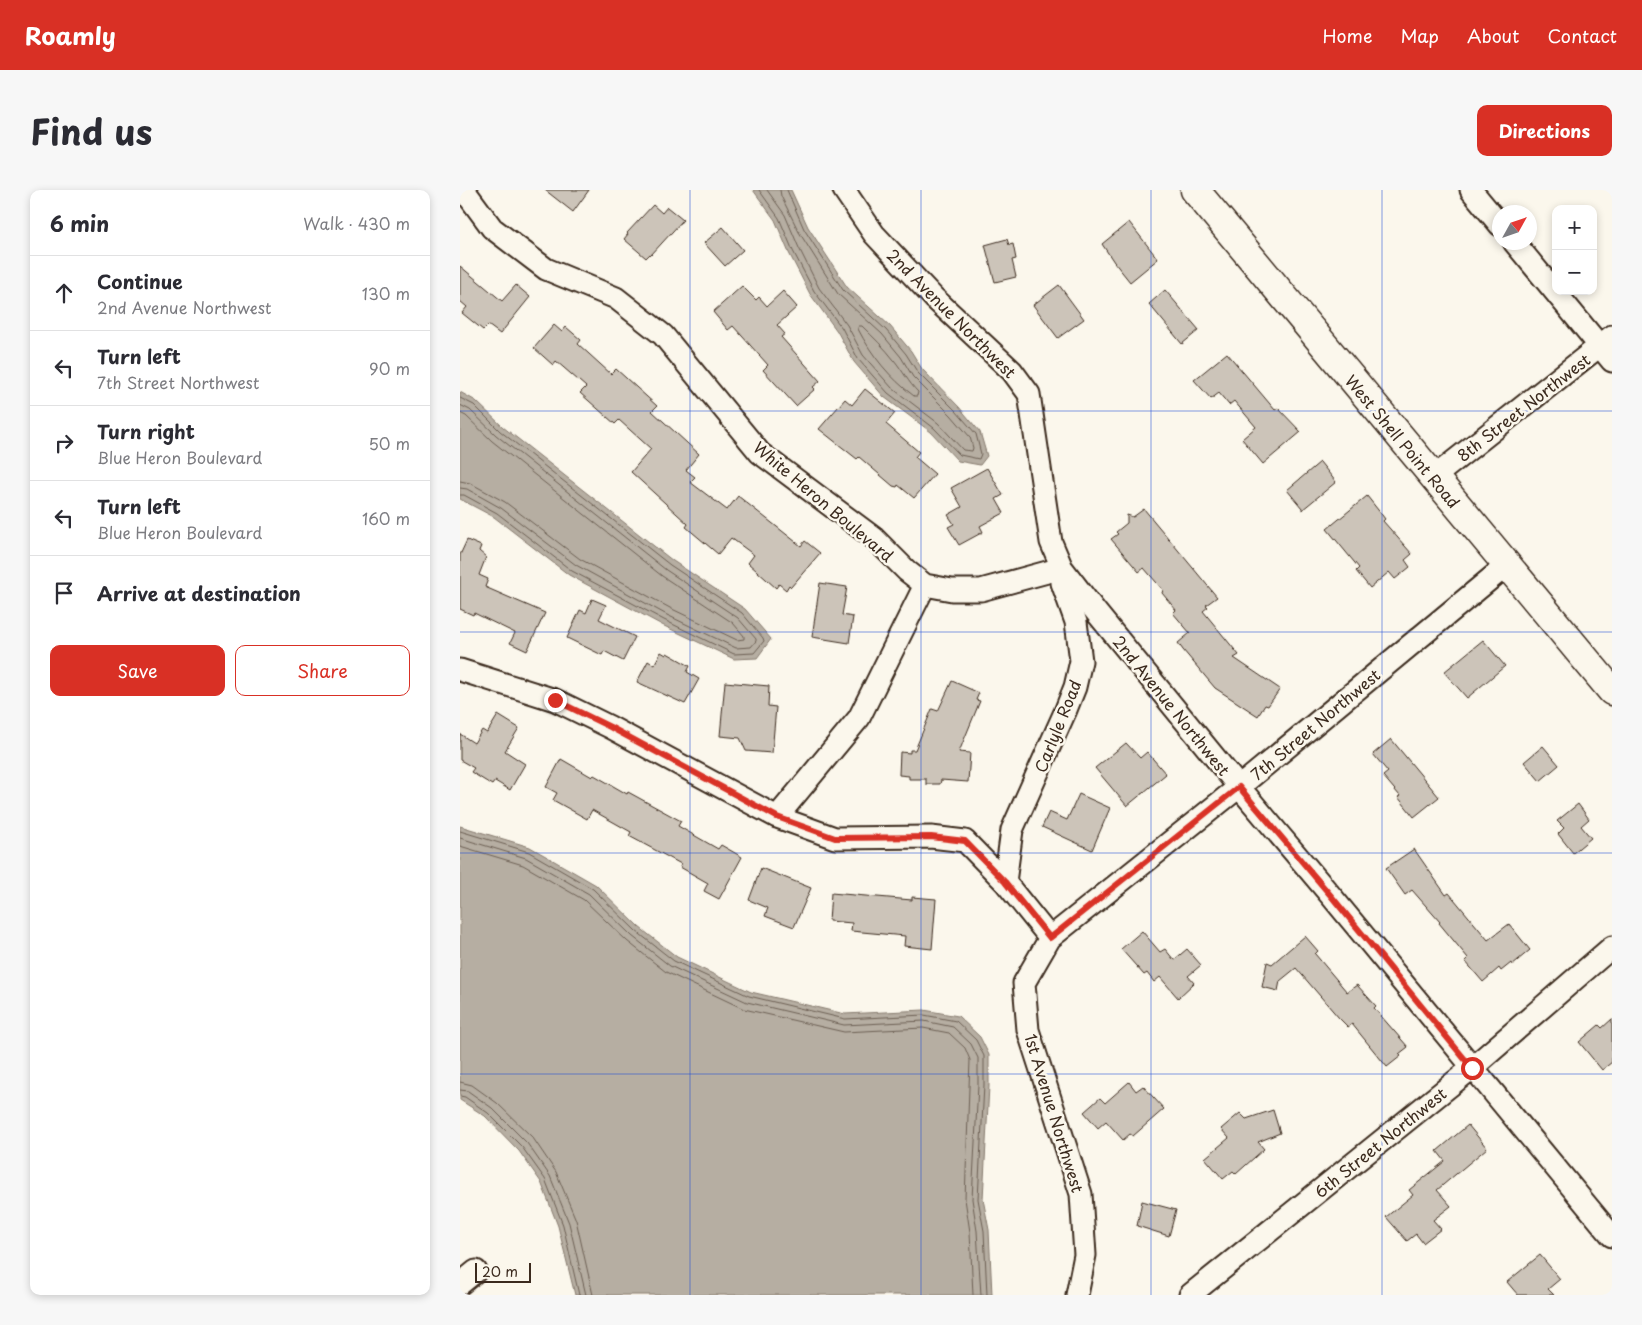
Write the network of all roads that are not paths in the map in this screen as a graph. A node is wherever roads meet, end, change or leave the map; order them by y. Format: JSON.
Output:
{"nodes":[{"id":1,"x":464,"y":190,"type":"edge"},
{"id":2,"x":844,"y":190,"type":"edge"},
{"id":3,"x":1195,"y":190,"type":"edge"},
{"id":4,"x":1471,"y":190,"type":"edge"},
{"id":5,"x":1492,"y":215,"type":"edge"},
{"id":6,"x":1521,"y":250,"type":"edge"},
{"id":7,"x":1608,"y":348,"type":"edge"},
{"id":8,"x":1434,"y":477,"type":"junction"},
{"id":9,"x":1507,"y":564,"type":"junction"},
{"id":10,"x":1062,"y":568,"type":"junction"},
{"id":11,"x":925,"y":585,"type":"junction"},
{"id":12,"x":460,"y":670,"type":"edge"},
{"id":13,"x":1612,"y":691,"type":"edge"},
{"id":14,"x":1239,"y":787,"type":"junction"},
{"id":15,"x":777,"y":817,"type":"junction"},
{"id":16,"x":1005,"y":882,"type":"junction"},
{"id":17,"x":1050,"y":938,"type":"junction"},
{"id":18,"x":1612,"y":947,"type":"edge"},
{"id":19,"x":1472,"y":1068,"type":"junction"},
{"id":20,"x":1612,"y":1236,"type":"edge"},
{"id":21,"x":1077,"y":1295,"type":"edge"},
{"id":22,"x":1190,"y":1295,"type":"edge"}],
"edges":[{"from":1,"to":11,"type":"street","name":"White Heron Boulevard"},
{"from":2,"to":10,"type":"street","name":"2nd Avenue Northwest"},
{"from":3,"to":8,"type":"street","name":"West Shell Point Road"},
{"from":4,"to":5,"type":"street"},
{"from":6,"to":7,"type":"street"},
{"from":7,"to":8,"type":"street","name":"8th Street Northwest"},
{"from":8,"to":9,"type":"street","name":"West Shell Point Road"},
{"from":9,"to":13,"type":"street","name":"West Shell Point Road"},
{"from":9,"to":14,"type":"street","name":"7th Street Northwest"},
{"from":10,"to":11,"type":"street","name":"White Heron Boulevard"},
{"from":10,"to":14,"type":"street","name":"2nd Avenue Northwest"},
{"from":10,"to":16,"type":"street","name":"Carlyle Road"},
{"from":11,"to":15,"type":"street"},
{"from":12,"to":15,"type":"street"},
{"from":14,"to":17,"type":"street","name":"7th Street Northwest"},
{"from":14,"to":19,"type":"street","name":"2nd Avenue Northwest"},
{"from":15,"to":16,"type":"street"},
{"from":16,"to":17,"type":"street"},
{"from":17,"to":21,"type":"street","name":"1st Avenue Northwest"},
{"from":18,"to":19,"type":"street","name":"6th Street Northwest"},
{"from":19,"to":20,"type":"street","name":"2nd Avenue Northwest"},
{"from":19,"to":22,"type":"street","name":"6th Street Northwest"}]}
